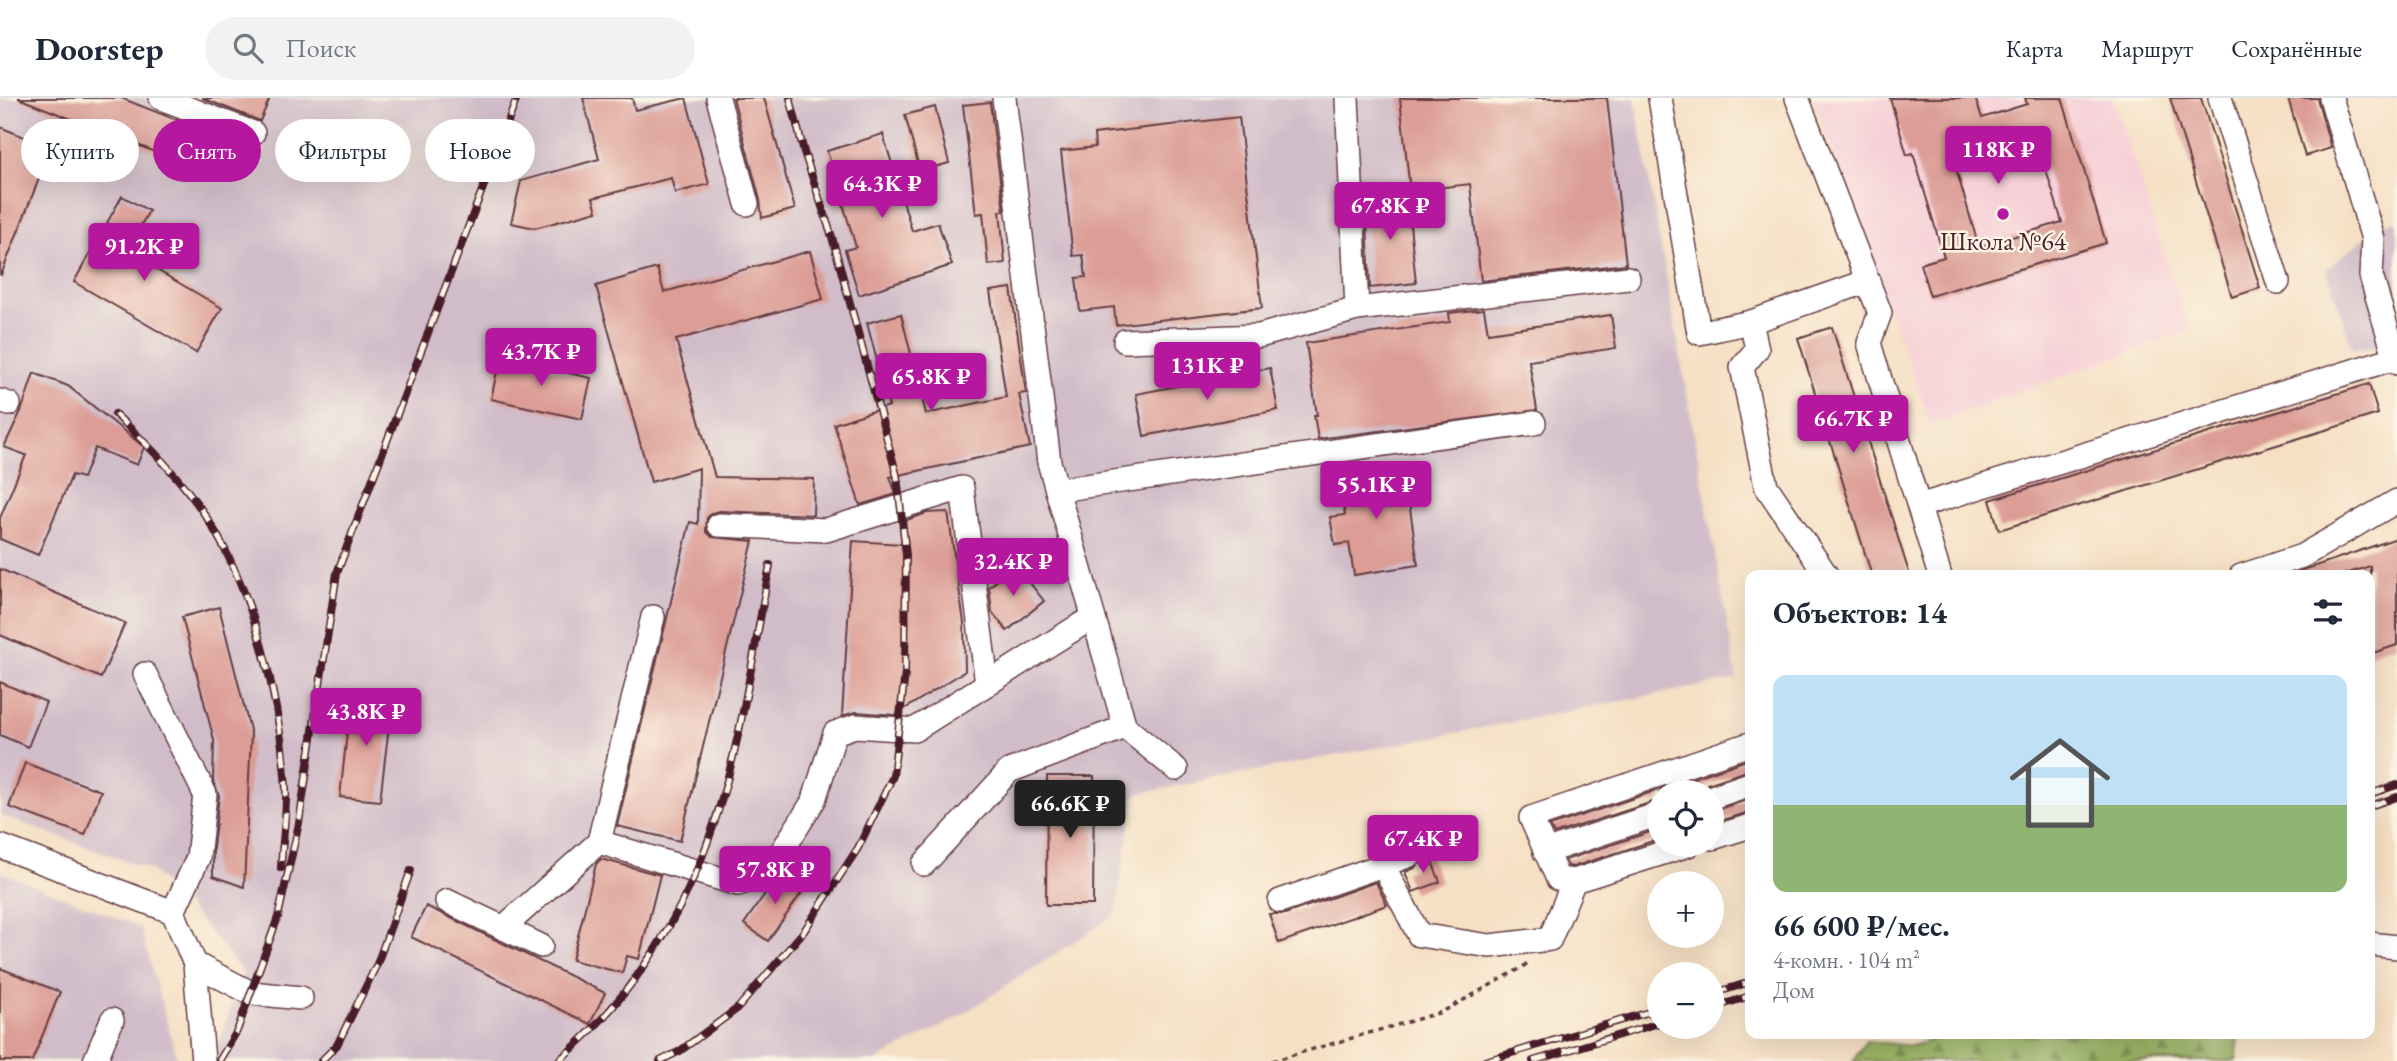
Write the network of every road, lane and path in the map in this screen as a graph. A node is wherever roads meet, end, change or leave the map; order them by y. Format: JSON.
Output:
{"nodes":[{"id":1,"x":161,"y":98,"type":"edge"},
{"id":2,"x":718,"y":98,"type":"edge"},
{"id":3,"x":1004,"y":98,"type":"edge"},
{"id":4,"x":1347,"y":98,"type":"edge"},
{"id":5,"x":1660,"y":98,"type":"edge"},
{"id":6,"x":1797,"y":98,"type":"edge"},
{"id":7,"x":2220,"y":98,"type":"edge"},
{"id":8,"x":2331,"y":98,"type":"edge"},
{"id":9,"x":215,"y":119,"type":"edge"},
{"id":10,"x":747,"y":204,"type":"dead end"},
{"id":11,"x":1628,"y":278,"type":"dead end"},
{"id":12,"x":1868,"y":281,"type":"junction"},
{"id":13,"x":2278,"y":282,"type":"dead end"},
{"id":14,"x":1357,"y":309,"type":"junction"},
{"id":15,"x":1751,"y":322,"type":"junction"},
{"id":16,"x":1125,"y":341,"type":"dead end"},
{"id":17,"x":2396,"y":361,"type":"edge"},
{"id":18,"x":1534,"y":423,"type":"dead end"},
{"id":19,"x":1057,"y":490,"type":"junction"},
{"id":20,"x":2397,"y":501,"type":"edge"},
{"id":21,"x":1919,"y":506,"type":"junction"},
{"id":22,"x":719,"y":525,"type":"dead end"},
{"id":23,"x":1823,"y":570,"type":"edge"},
{"id":24,"x":1938,"y":570,"type":"edge"},
{"id":25,"x":2259,"y":570,"type":"edge"},
{"id":26,"x":653,"y":617,"type":"dead end"},
{"id":27,"x":1093,"y":617,"type":"junction"},
{"id":28,"x":145,"y":674,"type":"dead end"},
{"id":29,"x":986,"y":684,"type":"junction"},
{"id":30,"x":1125,"y":727,"type":"junction"},
{"id":31,"x":1745,"y":746,"type":"edge"},
{"id":32,"x":1176,"y":769,"type":"dead end"},
{"id":33,"x":1745,"y":786,"type":"edge"},
{"id":34,"x":1724,"y":793,"type":"edge"},
{"id":35,"x":1647,"y":818,"type":"edge"},
{"id":36,"x":1745,"y":828,"type":"edge"},
{"id":37,"x":1724,"y":834,"type":"edge"},
{"id":38,"x":599,"y":842,"type":"junction"},
{"id":39,"x":0,"y":846,"type":"edge"},
{"id":40,"x":1545,"y":852,"type":"junction"},
{"id":41,"x":1410,"y":855,"type":"dead end"},
{"id":42,"x":1650,"y":857,"type":"edge"},
{"id":43,"x":924,"y":864,"type":"dead end"},
{"id":44,"x":1383,"y":865,"type":"junction"},
{"id":45,"x":1574,"y":881,"type":"junction"},
{"id":46,"x":447,"y":901,"type":"dead end"},
{"id":47,"x":1280,"y":901,"type":"dead end"},
{"id":48,"x":173,"y":912,"type":"junction"},
{"id":49,"x":503,"y":928,"type":"junction"},
{"id":50,"x":1550,"y":939,"type":"junction"},
{"id":51,"x":2375,"y":945,"type":"edge"},
{"id":52,"x":541,"y":946,"type":"dead end"},
{"id":53,"x":2397,"y":947,"type":"edge"},
{"id":54,"x":195,"y":964,"type":"junction"},
{"id":55,"x":301,"y":998,"type":"dead end"},
{"id":56,"x":112,"y":1020,"type":"dead end"},
{"id":57,"x":95,"y":1061,"type":"edge"},
{"id":58,"x":203,"y":1061,"type":"edge"},
{"id":59,"x":1272,"y":1061,"type":"edge"}],
"edges":[{"from":1,"to":9,"type":"lane"},
{"from":2,"to":10,"type":"lane"},
{"from":3,"to":19,"type":"lane"},
{"from":4,"to":14,"type":"lane"},
{"from":5,"to":15,"type":"lane"},
{"from":6,"to":12,"type":"lane"},
{"from":7,"to":13,"type":"lane"},
{"from":8,"to":17,"type":"lane"},
{"from":11,"to":14,"type":"lane"},
{"from":12,"to":15,"type":"lane"},
{"from":12,"to":21,"type":"lane"},
{"from":14,"to":16,"type":"lane"},
{"from":15,"to":23,"type":"lane"},
{"from":17,"to":21,"type":"lane"},
{"from":18,"to":19,"type":"lane"},
{"from":19,"to":27,"type":"lane"},
{"from":20,"to":25,"type":"lane"},
{"from":21,"to":24,"type":"lane"},
{"from":22,"to":29,"type":"lane"},
{"from":26,"to":38,"type":"lane"},
{"from":27,"to":29,"type":"lane"},
{"from":27,"to":30,"type":"lane"},
{"from":28,"to":48,"type":"lane"},
{"from":29,"to":38,"type":"lane"},
{"from":30,"to":32,"type":"lane"},
{"from":30,"to":43,"type":"lane"},
{"from":31,"to":40,"type":"lane"},
{"from":33,"to":34,"type":"lane"},
{"from":35,"to":40,"type":"lane"},
{"from":36,"to":37,"type":"lane"},
{"from":38,"to":49,"type":"lane"},
{"from":39,"to":48,"type":"lane"},
{"from":40,"to":45,"type":"lane"},
{"from":41,"to":44,"type":"lane"},
{"from":42,"to":45,"type":"lane"},
{"from":44,"to":47,"type":"lane"},
{"from":44,"to":50,"type":"lane"},
{"from":45,"to":50,"type":"lane"},
{"from":46,"to":49,"type":"lane"},
{"from":48,"to":54,"type":"lane"},
{"from":49,"to":52,"type":"lane"},
{"from":50,"to":59,"type":"path"},
{"from":51,"to":53,"type":"lane"},
{"from":54,"to":55,"type":"lane"},
{"from":54,"to":58,"type":"lane"},
{"from":56,"to":57,"type":"lane"}]}
